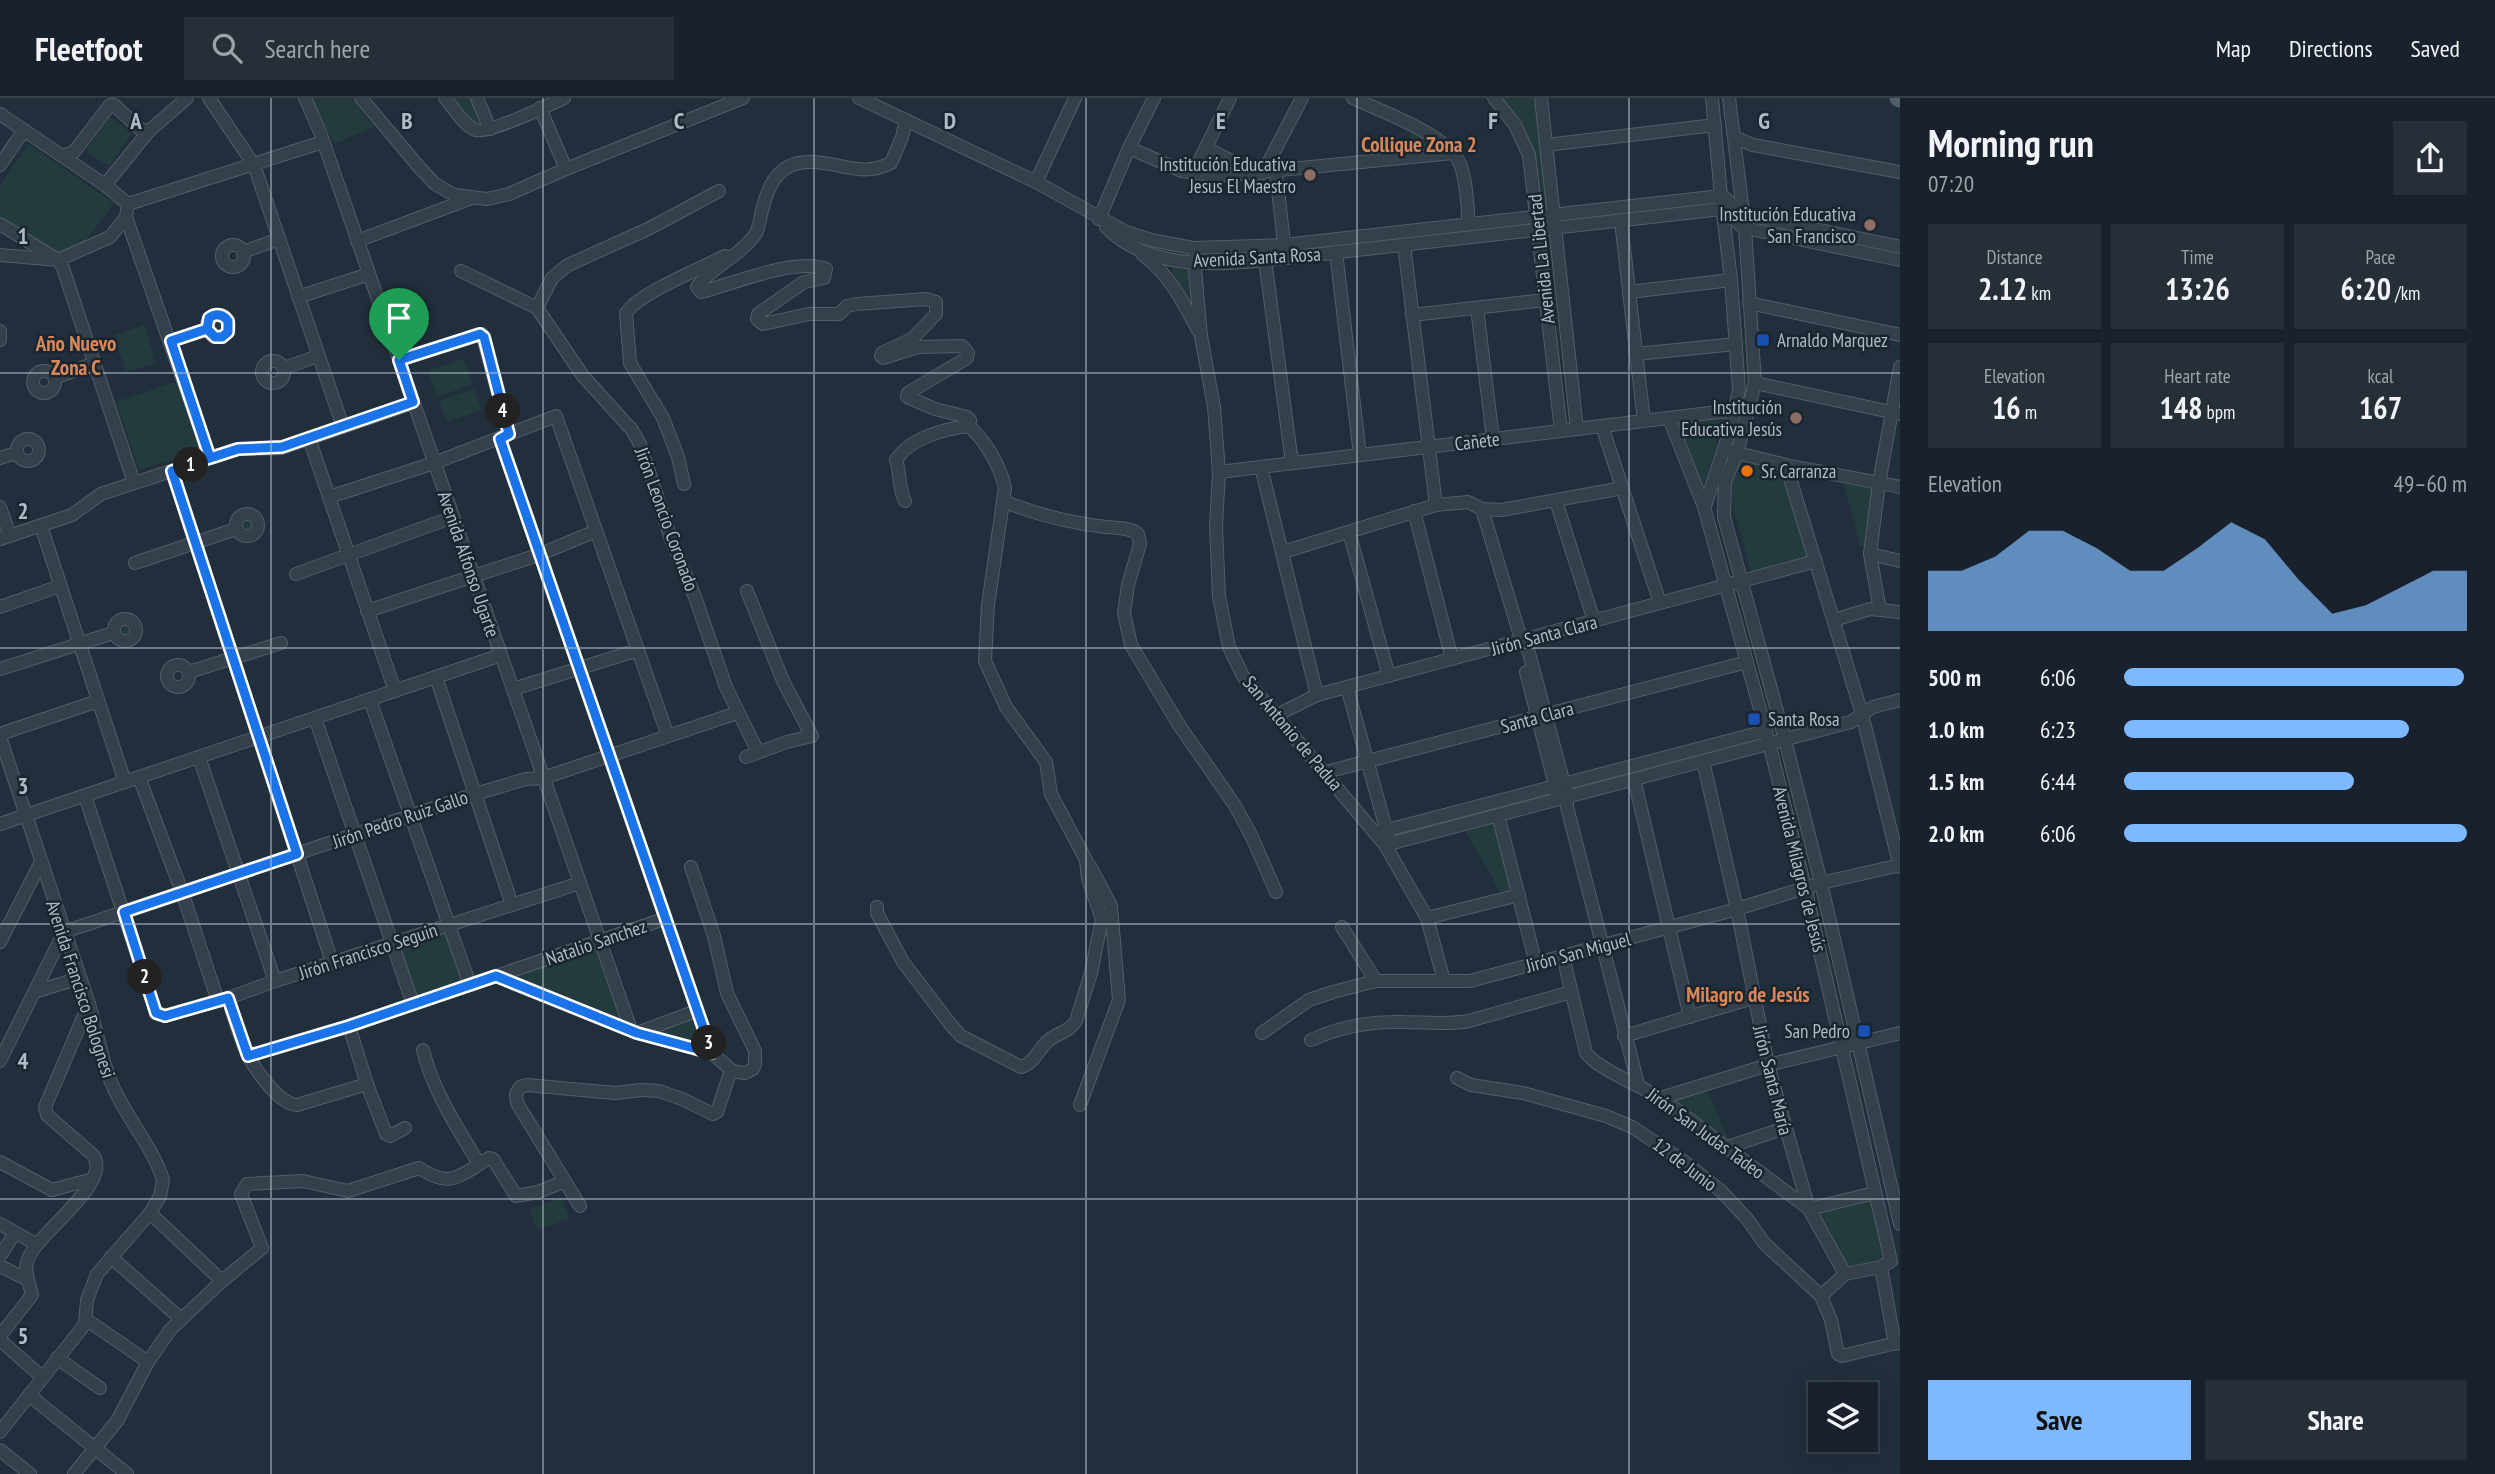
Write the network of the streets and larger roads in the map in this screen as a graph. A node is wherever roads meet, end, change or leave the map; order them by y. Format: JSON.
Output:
{"nodes":[{"id":1,"x":187,"y":98,"type":"edge"},
{"id":2,"x":209,"y":98,"type":"edge"},
{"id":3,"x":305,"y":98,"type":"edge"},
{"id":4,"x":360,"y":98,"type":"edge"},
{"id":5,"x":445,"y":98,"type":"edge"},
{"id":6,"x":477,"y":98,"type":"edge"},
{"id":7,"x":564,"y":98,"type":"edge"},
{"id":8,"x":743,"y":98,"type":"edge"},
{"id":9,"x":859,"y":98,"type":"edge"},
{"id":10,"x":1076,"y":98,"type":"edge"},
{"id":11,"x":1154,"y":98,"type":"edge"},
{"id":12,"x":1230,"y":98,"type":"edge"},
{"id":13,"x":1302,"y":98,"type":"edge"},
{"id":14,"x":1353,"y":98,"type":"edge"},
{"id":15,"x":1494,"y":98,"type":"edge"},
{"id":16,"x":1541,"y":98,"type":"edge"},
{"id":17,"x":1712,"y":98,"type":"edge"},
{"id":18,"x":1730,"y":98,"type":"edge"},
{"id":19,"x":540,"y":108,"type":"junction"},
{"id":20,"x":0,"y":114,"type":"edge"},
{"id":21,"x":906,"y":120,"type":"junction"},
{"id":22,"x":1715,"y":125,"type":"junction"},
{"id":23,"x":24,"y":130,"type":"junction"},
{"id":24,"x":485,"y":130,"type":"junction"},
{"id":25,"x":149,"y":131,"type":"junction"},
{"id":26,"x":1734,"y":137,"type":"junction"},
{"id":27,"x":323,"y":142,"type":"junction"},
{"id":28,"x":1546,"y":145,"type":"junction"},
{"id":29,"x":1129,"y":148,"type":"junction"},
{"id":30,"x":1206,"y":148,"type":"junction"},
{"id":31,"x":1453,"y":153,"type":"junction"},
{"id":32,"x":62,"y":156,"type":"junction"},
{"id":33,"x":0,"y":165,"type":"edge"},
{"id":34,"x":254,"y":165,"type":"junction"},
{"id":35,"x":566,"y":169,"type":"junction"},
{"id":36,"x":1900,"y":172,"type":"edge"},
{"id":37,"x":1266,"y":173,"type":"junction"},
{"id":38,"x":1193,"y":174,"type":"junction"},
{"id":39,"x":1036,"y":182,"type":"junction"},
{"id":40,"x":105,"y":185,"type":"junction"},
{"id":41,"x":719,"y":191,"type":"dead end"},
{"id":42,"x":472,"y":198,"type":"junction"},
{"id":43,"x":1721,"y":202,"type":"junction"},
{"id":44,"x":127,"y":210,"type":"junction"},
{"id":45,"x":1743,"y":214,"type":"junction"},
{"id":46,"x":1536,"y":216,"type":"junction"},
{"id":47,"x":1099,"y":219,"type":"junction"},
{"id":48,"x":1620,"y":220,"type":"junction"},
{"id":49,"x":1554,"y":221,"type":"junction"},
{"id":50,"x":0,"y":223,"type":"edge"},
{"id":51,"x":1469,"y":224,"type":"junction"},
{"id":52,"x":1745,"y":228,"type":"junction"},
{"id":53,"x":1538,"y":230,"type":"junction"},
{"id":54,"x":279,"y":239,"type":"junction"},
{"id":55,"x":358,"y":241,"type":"junction"},
{"id":56,"x":1170,"y":244,"type":"junction"},
{"id":57,"x":1404,"y":245,"type":"junction"},
{"id":58,"x":1264,"y":246,"type":"junction"},
{"id":59,"x":1900,"y":247,"type":"edge"},
{"id":60,"x":741,"y":248,"type":"junction"},
{"id":61,"x":1133,"y":248,"type":"junction"},
{"id":62,"x":1193,"y":248,"type":"junction"},
{"id":63,"x":1285,"y":251,"type":"junction"},
{"id":64,"x":243,"y":252,"type":"dead end"},
{"id":65,"x":1336,"y":253,"type":"junction"},
{"id":66,"x":0,"y":255,"type":"edge"},
{"id":67,"x":1168,"y":259,"type":"junction"},
{"id":68,"x":58,"y":260,"type":"junction"},
{"id":69,"x":1266,"y":260,"type":"junction"},
{"id":70,"x":1900,"y":260,"type":"edge"},
{"id":71,"x":1194,"y":263,"type":"junction"},
{"id":72,"x":461,"y":271,"type":"dead end"},
{"id":73,"x":369,"y":274,"type":"junction"},
{"id":74,"x":1167,"y":277,"type":"junction"},
{"id":75,"x":1731,"y":280,"type":"junction"},
{"id":76,"x":1629,"y":292,"type":"junction"},
{"id":77,"x":298,"y":297,"type":"junction"},
{"id":78,"x":1545,"y":300,"type":"junction"},
{"id":79,"x":1749,"y":303,"type":"junction"},
{"id":80,"x":537,"y":308,"type":"junction"},
{"id":81,"x":1477,"y":308,"type":"junction"},
{"id":82,"x":1412,"y":315,"type":"junction"},
{"id":83,"x":207,"y":329,"type":"dead end"},
{"id":84,"x":0,"y":331,"type":"edge"},
{"id":85,"x":1900,"y":335,"type":"edge"},
{"id":86,"x":1201,"y":336,"type":"junction"},
{"id":87,"x":0,"y":340,"type":"edge"},
{"id":88,"x":171,"y":341,"type":"junction"},
{"id":89,"x":1736,"y":344,"type":"junction"},
{"id":90,"x":1636,"y":354,"type":"junction"},
{"id":91,"x":318,"y":356,"type":"junction"},
{"id":92,"x":399,"y":360,"type":"junction"},
{"id":93,"x":94,"y":363,"type":"junction"},
{"id":94,"x":1900,"y":367,"type":"edge"},
{"id":95,"x":284,"y":368,"type":"dead end"},
{"id":96,"x":55,"y":377,"type":"dead end"},
{"id":97,"x":1755,"y":383,"type":"junction"},
{"id":98,"x":413,"y":402,"type":"junction"},
{"id":99,"x":1735,"y":410,"type":"junction"},
{"id":100,"x":1896,"y":413,"type":"edge"},
{"id":101,"x":1669,"y":418,"type":"junction"},
{"id":102,"x":1644,"y":421,"type":"junction"},
{"id":103,"x":969,"y":426,"type":"junction"},
{"id":104,"x":1602,"y":426,"type":"junction"},
{"id":105,"x":342,"y":427,"type":"junction"},
{"id":106,"x":1577,"y":429,"type":"junction"},
{"id":107,"x":1561,"y":431,"type":"junction"},
{"id":108,"x":505,"y":436,"type":"junction"},
{"id":109,"x":309,"y":438,"type":"junction"},
{"id":110,"x":1493,"y":439,"type":"junction"},
{"id":111,"x":1429,"y":447,"type":"junction"},
{"id":112,"x":1724,"y":449,"type":"junction"},
{"id":113,"x":16,"y":453,"type":"dead end"},
{"id":114,"x":1737,"y":453,"type":"junction"},
{"id":115,"x":1360,"y":455,"type":"junction"},
{"id":116,"x":0,"y":458,"type":"edge"},
{"id":117,"x":210,"y":458,"type":"junction"},
{"id":118,"x":434,"y":463,"type":"junction"},
{"id":119,"x":1292,"y":463,"type":"junction"},
{"id":120,"x":1786,"y":464,"type":"junction"},
{"id":121,"x":1261,"y":467,"type":"junction"},
{"id":122,"x":172,"y":471,"type":"junction"},
{"id":123,"x":1219,"y":472,"type":"junction"},
{"id":124,"x":1879,"y":482,"type":"junction"},
{"id":125,"x":134,"y":483,"type":"junction"},
{"id":126,"x":684,"y":484,"type":"dead end"},
{"id":127,"x":1900,"y":487,"type":"edge"},
{"id":128,"x":1623,"y":488,"type":"junction"},
{"id":129,"x":329,"y":497,"type":"junction"},
{"id":130,"x":905,"y":501,"type":"dead end"},
{"id":131,"x":1003,"y":501,"type":"junction"},
{"id":132,"x":1556,"y":501,"type":"junction"},
{"id":133,"x":1436,"y":505,"type":"junction"},
{"id":134,"x":1704,"y":506,"type":"junction"},
{"id":135,"x":0,"y":507,"type":"edge"},
{"id":136,"x":1482,"y":509,"type":"junction"},
{"id":137,"x":1414,"y":511,"type":"junction"},
{"id":138,"x":453,"y":517,"type":"junction"},
{"id":139,"x":41,"y":526,"type":"junction"},
{"id":140,"x":236,"y":529,"type":"dead end"},
{"id":141,"x":596,"y":531,"type":"junction"},
{"id":142,"x":1349,"y":532,"type":"junction"},
{"id":143,"x":5,"y":538,"type":"edge"},
{"id":144,"x":195,"y":542,"type":"junction"},
{"id":145,"x":1283,"y":552,"type":"junction"},
{"id":146,"x":1870,"y":554,"type":"junction"},
{"id":147,"x":348,"y":555,"type":"junction"},
{"id":148,"x":538,"y":555,"type":"junction"},
{"id":149,"x":1816,"y":561,"type":"junction"},
{"id":150,"x":1900,"y":561,"type":"edge"},
{"id":151,"x":135,"y":563,"type":"dead end"},
{"id":152,"x":296,"y":573,"type":"dead end"},
{"id":153,"x":474,"y":576,"type":"junction"},
{"id":154,"x":1741,"y":581,"type":"junction"},
{"id":155,"x":61,"y":586,"type":"junction"},
{"id":156,"x":1727,"y":586,"type":"junction"},
{"id":157,"x":747,"y":591,"type":"dead end"},
{"id":158,"x":1660,"y":603,"type":"junction"},
{"id":159,"x":0,"y":607,"type":"edge"},
{"id":160,"x":1880,"y":610,"type":"junction"},
{"id":161,"x":367,"y":611,"type":"junction"},
{"id":162,"x":1900,"y":611,"type":"edge"},
{"id":163,"x":1834,"y":620,"type":"junction"},
{"id":164,"x":1594,"y":621,"type":"junction"},
{"id":165,"x":113,"y":633,"type":"dead end"},
{"id":166,"x":1522,"y":640,"type":"junction"},
{"id":167,"x":79,"y":643,"type":"junction"},
{"id":168,"x":281,"y":643,"type":"dead end"},
{"id":169,"x":638,"y":650,"type":"junction"},
{"id":170,"x":501,"y":655,"type":"junction"},
{"id":171,"x":233,"y":658,"type":"junction"},
{"id":172,"x":1452,"y":659,"type":"junction"},
{"id":173,"x":1747,"y":662,"type":"junction"},
{"id":174,"x":0,"y":669,"type":"edge"},
{"id":175,"x":578,"y":669,"type":"junction"},
{"id":176,"x":189,"y":672,"type":"dead end"},
{"id":177,"x":1389,"y":676,"type":"junction"},
{"id":178,"x":436,"y":677,"type":"junction"},
{"id":179,"x":1347,"y":687,"type":"junction"},
{"id":180,"x":513,"y":689,"type":"junction"},
{"id":181,"x":395,"y":691,"type":"junction"},
{"id":182,"x":1317,"y":695,"type":"junction"},
{"id":183,"x":370,"y":700,"type":"junction"},
{"id":184,"x":1900,"y":700,"type":"edge"},
{"id":185,"x":98,"y":701,"type":"junction"},
{"id":186,"x":737,"y":713,"type":"junction"},
{"id":187,"x":1863,"y":714,"type":"junction"},
{"id":188,"x":1275,"y":716,"type":"junction"},
{"id":189,"x":1541,"y":716,"type":"junction"},
{"id":190,"x":315,"y":718,"type":"junction"},
{"id":191,"x":0,"y":736,"type":"edge"},
{"id":192,"x":668,"y":736,"type":"junction"},
{"id":193,"x":259,"y":737,"type":"junction"},
{"id":194,"x":1768,"y":738,"type":"junction"},
{"id":195,"x":1785,"y":740,"type":"junction"},
{"id":196,"x":608,"y":756,"type":"junction"},
{"id":197,"x":199,"y":757,"type":"junction"},
{"id":198,"x":1703,"y":761,"type":"junction"},
{"id":199,"x":1367,"y":762,"type":"junction"},
{"id":200,"x":1326,"y":772,"type":"junction"},
{"id":201,"x":139,"y":777,"type":"junction"},
{"id":202,"x":544,"y":778,"type":"junction"},
{"id":203,"x":1634,"y":779,"type":"junction"},
{"id":204,"x":125,"y":782,"type":"junction"},
{"id":205,"x":475,"y":794,"type":"junction"},
{"id":206,"x":1562,"y":794,"type":"junction"},
{"id":207,"x":85,"y":796,"type":"junction"},
{"id":208,"x":410,"y":815,"type":"junction"},
{"id":209,"x":1498,"y":815,"type":"junction"},
{"id":210,"x":26,"y":816,"type":"junction"},
{"id":211,"x":0,"y":824,"type":"edge"},
{"id":212,"x":355,"y":834,"type":"junction"},
{"id":213,"x":1384,"y":838,"type":"junction"},
{"id":214,"x":297,"y":854,"type":"junction"},
{"id":215,"x":1086,"y":860,"type":"junction"},
{"id":216,"x":41,"y":862,"type":"junction"},
{"id":217,"x":1900,"y":866,"type":"edge"},
{"id":218,"x":691,"y":867,"type":"dead end"},
{"id":219,"x":239,"y":873,"type":"junction"},
{"id":220,"x":580,"y":883,"type":"junction"},
{"id":221,"x":1821,"y":883,"type":"junction"},
{"id":222,"x":1805,"y":887,"type":"junction"},
{"id":223,"x":182,"y":892,"type":"junction"},
{"id":224,"x":1276,"y":892,"type":"dead end"},
{"id":225,"x":1518,"y":895,"type":"junction"},
{"id":226,"x":512,"y":905,"type":"junction"},
{"id":227,"x":877,"y":907,"type":"dead end"},
{"id":228,"x":1737,"y":909,"type":"junction"},
{"id":229,"x":124,"y":912,"type":"junction"},
{"id":230,"x":1427,"y":918,"type":"junction"},
{"id":231,"x":664,"y":919,"type":"junction"},
{"id":232,"x":449,"y":925,"type":"junction"},
{"id":233,"x":1342,"y":927,"type":"dead end"},
{"id":234,"x":1669,"y":928,"type":"junction"},
{"id":235,"x":64,"y":932,"type":"junction"},
{"id":236,"x":600,"y":940,"type":"junction"},
{"id":237,"x":0,"y":942,"type":"edge"},
{"id":238,"x":392,"y":943,"type":"junction"},
{"id":239,"x":1603,"y":944,"type":"junction"},
{"id":240,"x":1563,"y":956,"type":"junction"},
{"id":241,"x":332,"y":962,"type":"junction"},
{"id":242,"x":1536,"y":964,"type":"junction"},
{"id":243,"x":496,"y":976,"type":"junction"},
{"id":244,"x":80,"y":978,"type":"junction"},
{"id":245,"x":275,"y":981,"type":"junction"},
{"id":246,"x":1376,"y":981,"type":"junction"},
{"id":247,"x":1444,"y":981,"type":"junction"},
{"id":248,"x":470,"y":985,"type":"junction"},
{"id":249,"x":34,"y":992,"type":"junction"},
{"id":250,"x":1571,"y":992,"type":"junction"},
{"id":251,"x":1754,"y":999,"type":"junction"},
{"id":252,"x":223,"y":1000,"type":"junction"},
{"id":253,"x":89,"y":1004,"type":"junction"},
{"id":254,"x":413,"y":1004,"type":"junction"},
{"id":255,"x":696,"y":1012,"type":"junction"},
{"id":256,"x":1690,"y":1017,"type":"junction"},
{"id":257,"x":349,"y":1026,"type":"junction"},
{"id":258,"x":634,"y":1031,"type":"junction"},
{"id":259,"x":1262,"y":1033,"type":"dead end"},
{"id":260,"x":1900,"y":1033,"type":"edge"},
{"id":261,"x":1624,"y":1036,"type":"junction"},
{"id":262,"x":1311,"y":1041,"type":"dead end"},
{"id":263,"x":1858,"y":1043,"type":"junction"},
{"id":264,"x":1841,"y":1047,"type":"junction"},
{"id":265,"x":423,"y":1049,"type":"dead end"},
{"id":266,"x":712,"y":1053,"type":"junction"},
{"id":267,"x":248,"y":1056,"type":"junction"},
{"id":268,"x":0,"y":1061,"type":"edge"},
{"id":269,"x":1768,"y":1065,"type":"junction"},
{"id":270,"x":731,"y":1070,"type":"junction"},
{"id":271,"x":1457,"y":1078,"type":"dead end"},
{"id":272,"x":367,"y":1084,"type":"junction"},
{"id":273,"x":1638,"y":1084,"type":"junction"},
{"id":274,"x":1661,"y":1098,"type":"junction"},
{"id":275,"x":1080,"y":1105,"type":"dead end"},
{"id":276,"x":405,"y":1128,"type":"dead end"},
{"id":277,"x":1784,"y":1128,"type":"junction"},
{"id":278,"x":1728,"y":1147,"type":"junction"},
{"id":279,"x":0,"y":1162,"type":"edge"},
{"id":280,"x":479,"y":1164,"type":"junction"},
{"id":281,"x":93,"y":1179,"type":"junction"},
{"id":282,"x":563,"y":1182,"type":"junction"},
{"id":283,"x":1874,"y":1193,"type":"junction"},
{"id":284,"x":580,"y":1206,"type":"dead end"},
{"id":285,"x":1809,"y":1209,"type":"junction"},
{"id":286,"x":150,"y":1213,"type":"junction"},
{"id":287,"x":0,"y":1224,"type":"edge"},
{"id":288,"x":1900,"y":1224,"type":"edge"},
{"id":289,"x":15,"y":1233,"type":"junction"},
{"id":290,"x":36,"y":1244,"type":"junction"},
{"id":291,"x":1900,"y":1245,"type":"edge"},
{"id":292,"x":1886,"y":1248,"type":"junction"},
{"id":293,"x":0,"y":1256,"type":"edge"},
{"id":294,"x":111,"y":1257,"type":"junction"},
{"id":295,"x":0,"y":1266,"type":"edge"},
{"id":296,"x":1881,"y":1267,"type":"junction"},
{"id":297,"x":1845,"y":1274,"type":"junction"},
{"id":298,"x":28,"y":1280,"type":"junction"},
{"id":299,"x":222,"y":1281,"type":"junction"},
{"id":300,"x":1821,"y":1296,"type":"junction"},
{"id":301,"x":87,"y":1320,"type":"junction"},
{"id":302,"x":181,"y":1320,"type":"junction"},
{"id":303,"x":0,"y":1338,"type":"edge"},
{"id":304,"x":1898,"y":1343,"type":"edge"},
{"id":305,"x":57,"y":1358,"type":"junction"},
{"id":306,"x":148,"y":1362,"type":"junction"},
{"id":307,"x":42,"y":1377,"type":"junction"},
{"id":308,"x":100,"y":1388,"type":"dead end"},
{"id":309,"x":29,"y":1395,"type":"junction"},
{"id":310,"x":0,"y":1432,"type":"edge"},
{"id":311,"x":95,"y":1448,"type":"junction"},
{"id":312,"x":0,"y":1450,"type":"edge"},
{"id":313,"x":30,"y":1474,"type":"edge"},
{"id":314,"x":74,"y":1474,"type":"edge"},
{"id":315,"x":127,"y":1474,"type":"edge"}],
"edges":[{"from":1,"to":25,"type":"street"},
{"from":2,"to":34,"type":"street"},
{"from":3,"to":27,"type":"street","name":"Avenida Alfonso Ugarte"},
{"from":4,"to":42,"type":"street"},
{"from":5,"to":24,"type":"street"},
{"from":6,"to":24,"type":"street"},
{"from":7,"to":19,"type":"street"},
{"from":8,"to":35,"type":"street"},
{"from":9,"to":21,"type":"street"},
{"from":10,"to":39,"type":"street"},
{"from":11,"to":29,"type":"street"},
{"from":12,"to":30,"type":"street"},
{"from":13,"to":37,"type":"street"},
{"from":14,"to":31,"type":"street"},
{"from":15,"to":46,"type":"street","name":"Avenida La Libertad"},
{"from":16,"to":28,"type":"street"},
{"from":17,"to":22,"type":"street"},
{"from":18,"to":26,"type":"street"},
{"from":19,"to":24,"type":"street"},
{"from":19,"to":35,"type":"street"},
{"from":20,"to":23,"type":"street"},
{"from":21,"to":39,"type":"street"},
{"from":21,"to":60,"type":"street"},
{"from":22,"to":28,"type":"street"},
{"from":22,"to":43,"type":"street"},
{"from":23,"to":32,"type":"street"},
{"from":23,"to":33,"type":"street"},
{"from":25,"to":32,"type":"street"},
{"from":25,"to":40,"type":"street"},
{"from":26,"to":36,"type":"street"},
{"from":26,"to":45,"type":"street"},
{"from":27,"to":34,"type":"street"},
{"from":27,"to":55,"type":"street","name":"Avenida Alfonso Ugarte"},
{"from":28,"to":49,"type":"street"},
{"from":29,"to":38,"type":"street"},
{"from":29,"to":47,"type":"street"},
{"from":30,"to":37,"type":"street"},
{"from":30,"to":38,"type":"street"},
{"from":31,"to":37,"type":"street"},
{"from":31,"to":51,"type":"street"},
{"from":32,"to":40,"type":"street"},
{"from":34,"to":44,"type":"street"},
{"from":34,"to":54,"type":"street"},
{"from":35,"to":42,"type":"street"},
{"from":37,"to":38,"type":"street"},
{"from":37,"to":63,"type":"street"},
{"from":39,"to":47,"type":"street"},
{"from":40,"to":44,"type":"street"},
{"from":41,"to":80,"type":"street"},
{"from":42,"to":55,"type":"street"},
{"from":43,"to":45,"type":"street"},
{"from":43,"to":48,"type":"street","name":"Avenida Santa Rosa"},
{"from":43,"to":49,"type":"street","name":"Avenida Santa Rosa"},
{"from":43,"to":52,"type":"street"},
{"from":43,"to":75,"type":"street"},
{"from":44,"to":68,"type":"street"},
{"from":44,"to":88,"type":"street"},
{"from":45,"to":52,"type":"street"},
{"from":45,"to":59,"type":"street"},
{"from":46,"to":49,"type":"street","name":"Avenida Santa Rosa"},
{"from":46,"to":51,"type":"street","name":"Avenida Santa Rosa"},
{"from":46,"to":53,"type":"street","name":"Avenida La Libertad"},
{"from":47,"to":56,"type":"street","name":"Avenida Santa Rosa"},
{"from":47,"to":61,"type":"street","name":"Avenida Santa Rosa"},
{"from":48,"to":49,"type":"street","name":"Avenida Santa Rosa"},
{"from":48,"to":76,"type":"street"},
{"from":49,"to":53,"type":"street","name":"Avenida Santa Rosa"},
{"from":49,"to":106,"type":"street"},
{"from":50,"to":68,"type":"street"},
{"from":51,"to":63,"type":"street","name":"Avenida Santa Rosa"},
{"from":52,"to":70,"type":"street"},
{"from":52,"to":79,"type":"street"},
{"from":53,"to":57,"type":"street","name":"Avenida Santa Rosa"},
{"from":53,"to":78,"type":"street","name":"Avenida La Libertad"},
{"from":54,"to":64,"type":"street"},
{"from":54,"to":77,"type":"street"},
{"from":55,"to":73,"type":"street","name":"Avenida Alfonso Ugarte"},
{"from":56,"to":62,"type":"street","name":"Avenida Santa Rosa"},
{"from":56,"to":67,"type":"street"},
{"from":57,"to":65,"type":"street","name":"Avenida Santa Rosa"},
{"from":57,"to":82,"type":"street"},
{"from":58,"to":62,"type":"street","name":"Avenida Santa Rosa"},
{"from":58,"to":63,"type":"street","name":"Avenida Santa Rosa"},
{"from":58,"to":69,"type":"street"},
{"from":60,"to":103,"type":"street"},
{"from":60,"to":126,"type":"street"},
{"from":61,"to":67,"type":"street","name":"Avenida Santa Rosa"},
{"from":61,"to":74,"type":"street","name":"San Antonio de Padua"},
{"from":62,"to":71,"type":"street","name":"San Antonio de Padua"},
{"from":63,"to":65,"type":"street","name":"Avenida Santa Rosa"},
{"from":63,"to":69,"type":"street","name":"Avenida Santa Rosa"},
{"from":65,"to":115,"type":"street"},
{"from":66,"to":68,"type":"street"},
{"from":67,"to":71,"type":"street","name":"Avenida Santa Rosa"},
{"from":67,"to":74,"type":"street"},
{"from":68,"to":93,"type":"street"},
{"from":69,"to":71,"type":"street","name":"Avenida Santa Rosa"},
{"from":69,"to":119,"type":"street"},
{"from":71,"to":86,"type":"street","name":"San Antonio de Padua"},
{"from":72,"to":80,"type":"street"},
{"from":73,"to":77,"type":"street"},
{"from":73,"to":92,"type":"street","name":"Avenida Alfonso Ugarte"},
{"from":74,"to":86,"type":"street","name":"San Antonio de Padua"},
{"from":75,"to":76,"type":"street"},
{"from":75,"to":89,"type":"street"},
{"from":76,"to":90,"type":"street"},
{"from":77,"to":91,"type":"street"},
{"from":78,"to":81,"type":"street"},
{"from":78,"to":107,"type":"street","name":"Avenida La Libertad"},
{"from":79,"to":85,"type":"street"},
{"from":79,"to":97,"type":"street"},
{"from":80,"to":186,"type":"street","name":"Jirón Leoncio Coronado"},
{"from":81,"to":82,"type":"street"},
{"from":81,"to":110,"type":"street"},
{"from":82,"to":111,"type":"street"},
{"from":83,"to":88,"type":"street"},
{"from":84,"to":87,"type":"street"},
{"from":86,"to":123,"type":"street","name":"San Antonio de Padua"},
{"from":88,"to":117,"type":"street"},
{"from":89,"to":90,"type":"street"},
{"from":89,"to":99,"type":"street"},
{"from":90,"to":102,"type":"street"},
{"from":91,"to":95,"type":"street"},
{"from":91,"to":105,"type":"street"},
{"from":92,"to":98,"type":"street","name":"Avenida Alfonso Ugarte"},
{"from":92,"to":108,"type":"street"},
{"from":93,"to":96,"type":"street"},
{"from":93,"to":125,"type":"street"},
{"from":94,"to":100,"type":"street"},
{"from":97,"to":100,"type":"street"},
{"from":97,"to":114,"type":"street"},
{"from":98,"to":105,"type":"street"},
{"from":98,"to":118,"type":"street","name":"Avenida Alfonso Ugarte"},
{"from":99,"to":101,"type":"street","name":"Cañete"},
{"from":99,"to":112,"type":"street"},
{"from":100,"to":124,"type":"street"},
{"from":101,"to":102,"type":"street","name":"Cañete"},
{"from":101,"to":134,"type":"street","name":"Avenida Milagros de Jesús"},
{"from":102,"to":104,"type":"street","name":"Cañete"},
{"from":103,"to":130,"type":"street"},
{"from":103,"to":131,"type":"street"},
{"from":104,"to":106,"type":"street","name":"Cañete"},
{"from":104,"to":128,"type":"street"},
{"from":105,"to":109,"type":"street"},
{"from":106,"to":107,"type":"street","name":"Cañete"},
{"from":107,"to":110,"type":"street","name":"Cañete"},
{"from":108,"to":118,"type":"street"},
{"from":108,"to":141,"type":"street"},
{"from":108,"to":148,"type":"street"},
{"from":109,"to":117,"type":"street"},
{"from":109,"to":129,"type":"street"},
{"from":110,"to":111,"type":"street","name":"Cañete"},
{"from":111,"to":115,"type":"street","name":"Cañete"},
{"from":111,"to":133,"type":"street"},
{"from":112,"to":114,"type":"street"},
{"from":112,"to":134,"type":"street"},
{"from":113,"to":116,"type":"street"},
{"from":114,"to":120,"type":"street"},
{"from":114,"to":154,"type":"street","name":"Avenida Milagros de Jesús"},
{"from":115,"to":119,"type":"street","name":"Cañete"},
{"from":117,"to":122,"type":"street"},
{"from":118,"to":129,"type":"street"},
{"from":118,"to":138,"type":"street","name":"Avenida Alfonso Ugarte"},
{"from":119,"to":121,"type":"street","name":"Cañete"},
{"from":120,"to":124,"type":"street"},
{"from":120,"to":149,"type":"street"},
{"from":121,"to":123,"type":"street","name":"Cañete"},
{"from":121,"to":145,"type":"street"},
{"from":122,"to":125,"type":"street"},
{"from":122,"to":144,"type":"street"},
{"from":123,"to":188,"type":"street","name":"San Antonio de Padua"},
{"from":124,"to":127,"type":"street"},
{"from":124,"to":146,"type":"street"},
{"from":125,"to":139,"type":"street"},
{"from":128,"to":132,"type":"street"},
{"from":128,"to":158,"type":"street"},
{"from":129,"to":147,"type":"street"},
{"from":131,"to":215,"type":"street"},
{"from":131,"to":224,"type":"street"},
{"from":132,"to":136,"type":"street"},
{"from":132,"to":164,"type":"street"},
{"from":133,"to":136,"type":"street"},
{"from":133,"to":137,"type":"street"},
{"from":134,"to":156,"type":"street","name":"Avenida Milagros de Jesús"},
{"from":135,"to":143,"type":"street"},
{"from":136,"to":166,"type":"street"},
{"from":137,"to":142,"type":"street"},
{"from":137,"to":172,"type":"street"},
{"from":138,"to":147,"type":"street"},
{"from":138,"to":153,"type":"street","name":"Avenida Alfonso Ugarte"},
{"from":139,"to":143,"type":"street"},
{"from":139,"to":155,"type":"street"},
{"from":140,"to":144,"type":"street"},
{"from":141,"to":148,"type":"street"},
{"from":141,"to":169,"type":"street"},
{"from":142,"to":145,"type":"street"},
{"from":142,"to":177,"type":"street"},
{"from":144,"to":151,"type":"street"},
{"from":144,"to":171,"type":"street"},
{"from":145,"to":182,"type":"street"},
{"from":146,"to":150,"type":"street"},
{"from":146,"to":160,"type":"street"},
{"from":147,"to":152,"type":"street"},
{"from":147,"to":161,"type":"street"},
{"from":148,"to":153,"type":"street"},
{"from":148,"to":175,"type":"street"},
{"from":149,"to":154,"type":"street","name":"Jirón Santa Clara"},
{"from":149,"to":163,"type":"street"},
{"from":153,"to":161,"type":"street"},
{"from":153,"to":170,"type":"street","name":"Avenida Alfonso Ugarte"},
{"from":154,"to":156,"type":"street","name":"Jirón Santa Clara"},
{"from":154,"to":195,"type":"street","name":"Avenida Milagros de Jesús"},
{"from":155,"to":159,"type":"street"},
{"from":155,"to":167,"type":"street"},
{"from":156,"to":158,"type":"street","name":"Jirón Santa Clara"},
{"from":156,"to":173,"type":"street","name":"Avenida Milagros de Jesús"},
{"from":157,"to":186,"type":"street","name":"Jirón Leoncio Coronado"},
{"from":158,"to":164,"type":"street","name":"Jirón Santa Clara"},
{"from":160,"to":162,"type":"street"},
{"from":160,"to":163,"type":"street"},
{"from":161,"to":181,"type":"street"},
{"from":163,"to":187,"type":"street"},
{"from":164,"to":166,"type":"street","name":"Jirón Santa Clara"},
{"from":165,"to":167,"type":"street"},
{"from":166,"to":172,"type":"street","name":"Jirón Santa Clara"},
{"from":166,"to":189,"type":"street"},
{"from":167,"to":174,"type":"street"},
{"from":167,"to":185,"type":"street"},
{"from":168,"to":171,"type":"street"},
{"from":169,"to":175,"type":"street"},
{"from":169,"to":192,"type":"street"},
{"from":170,"to":178,"type":"street"},
{"from":170,"to":180,"type":"street","name":"Avenida Alfonso Ugarte"},
{"from":171,"to":176,"type":"street"},
{"from":171,"to":193,"type":"street"},
{"from":172,"to":177,"type":"street","name":"Jirón Santa Clara"},
{"from":173,"to":189,"type":"street","name":"Santa Clara"},
{"from":173,"to":194,"type":"street","name":"Avenida Milagros de Jesús"},
{"from":175,"to":180,"type":"street"},
{"from":175,"to":196,"type":"street"},
{"from":177,"to":179,"type":"street","name":"Jirón Santa Clara"},
{"from":178,"to":181,"type":"street"},
{"from":178,"to":205,"type":"street"},
{"from":179,"to":182,"type":"street","name":"Jirón Santa Clara"},
{"from":179,"to":199,"type":"street"},
{"from":180,"to":202,"type":"street","name":"Avenida Alfonso Ugarte"},
{"from":181,"to":183,"type":"street"},
{"from":182,"to":188,"type":"street","name":"Jirón Santa Clara"},
{"from":183,"to":190,"type":"street"},
{"from":183,"to":208,"type":"street"},
{"from":184,"to":187,"type":"street"},
{"from":185,"to":191,"type":"street"},
{"from":185,"to":204,"type":"street"},
{"from":186,"to":192,"type":"street","name":"Jirón Pedro Ruiz Gallo"},
{"from":187,"to":195,"type":"street"},
{"from":187,"to":217,"type":"street"},
{"from":188,"to":200,"type":"street","name":"San Antonio de Padua"},
{"from":189,"to":199,"type":"street","name":"Santa Clara"},
{"from":189,"to":206,"type":"street"},
{"from":190,"to":193,"type":"street"},
{"from":190,"to":212,"type":"street"},
{"from":191,"to":210,"type":"street","name":"Avenida Francisco Bolognesi"},
{"from":192,"to":196,"type":"street","name":"Jirón Pedro Ruiz Gallo"},
{"from":193,"to":197,"type":"street"},
{"from":193,"to":214,"type":"street"},
{"from":194,"to":195,"type":"street"},
{"from":194,"to":198,"type":"street"},
{"from":194,"to":206,"type":"street"},
{"from":194,"to":222,"type":"street","name":"Avenida Milagros de Jesús"},
{"from":195,"to":221,"type":"street","name":"Avenida Milagros de Jesús"},
{"from":196,"to":202,"type":"street","name":"Jirón Pedro Ruiz Gallo"},
{"from":196,"to":231,"type":"street"},
{"from":197,"to":201,"type":"street"},
{"from":197,"to":219,"type":"street"},
{"from":198,"to":203,"type":"street"},
{"from":198,"to":228,"type":"street","name":"Jirón Santa María"},
{"from":199,"to":200,"type":"street","name":"Santa Clara"},
{"from":199,"to":213,"type":"street"},
{"from":200,"to":213,"type":"street","name":"San Antonio de Padua"},
{"from":201,"to":204,"type":"street"},
{"from":201,"to":223,"type":"street"},
{"from":202,"to":205,"type":"street","name":"Jirón Pedro Ruiz Gallo"},
{"from":202,"to":220,"type":"street","name":"Avenida Alfonso Ugarte"},
{"from":203,"to":206,"type":"street"},
{"from":203,"to":234,"type":"street"},
{"from":204,"to":207,"type":"street"},
{"from":205,"to":208,"type":"street","name":"Jirón Pedro Ruiz Gallo"},
{"from":205,"to":226,"type":"street"},
{"from":206,"to":209,"type":"street"},
{"from":206,"to":213,"type":"street"},
{"from":206,"to":239,"type":"street"},
{"from":207,"to":210,"type":"street"},
{"from":207,"to":229,"type":"street"},
{"from":208,"to":212,"type":"street","name":"Jirón Pedro Ruiz Gallo"},
{"from":208,"to":232,"type":"street"},
{"from":209,"to":213,"type":"street"},
{"from":209,"to":225,"type":"street"},
{"from":210,"to":211,"type":"street"},
{"from":210,"to":216,"type":"street","name":"Avenida Francisco Bolognesi"},
{"from":212,"to":214,"type":"street","name":"Jirón Pedro Ruiz Gallo"},
{"from":212,"to":238,"type":"street"},
{"from":213,"to":230,"type":"street","name":"San Antonio de Padua"},
{"from":214,"to":219,"type":"street","name":"Jirón Pedro Ruiz Gallo"},
{"from":214,"to":241,"type":"street"},
{"from":215,"to":227,"type":"street"},
{"from":215,"to":275,"type":"street"},
{"from":216,"to":235,"type":"street","name":"Avenida Francisco Bolognesi"},
{"from":216,"to":237,"type":"street"},
{"from":217,"to":221,"type":"street","name":"Jirón San Miguel"},
{"from":218,"to":270,"type":"street"},
{"from":219,"to":223,"type":"street","name":"Jirón Pedro Ruiz Gallo"},
{"from":219,"to":245,"type":"street"},
{"from":220,"to":226,"type":"street","name":"Jirón Francisco Seguin"},
{"from":220,"to":236,"type":"street","name":"Avenida Alfonso Ugarte"},
{"from":221,"to":222,"type":"street","name":"Jirón San Miguel"},
{"from":221,"to":263,"type":"street","name":"Avenida Milagros de Jesús"},
{"from":222,"to":228,"type":"street","name":"Jirón San Miguel"},
{"from":222,"to":264,"type":"street","name":"Avenida Milagros de Jesús"},
{"from":223,"to":229,"type":"street","name":"Jirón Pedro Ruiz Gallo"},
{"from":223,"to":252,"type":"street"},
{"from":225,"to":230,"type":"street"},
{"from":225,"to":242,"type":"street"},
{"from":226,"to":232,"type":"street","name":"Jirón Francisco Seguin"},
{"from":228,"to":234,"type":"street","name":"Jirón San Miguel"},
{"from":228,"to":251,"type":"street","name":"Jirón Santa María"},
{"from":229,"to":235,"type":"street","name":"Jirón Pedro Ruiz Gallo"},
{"from":229,"to":252,"type":"street","name":"Jirón Francisco Seguin"},
{"from":230,"to":247,"type":"street","name":"San Antonio de Padua"},
{"from":231,"to":236,"type":"street","name":"Natalio Sanchez"},
{"from":231,"to":255,"type":"street"},
{"from":232,"to":238,"type":"street","name":"Jirón Francisco Seguin"},
{"from":232,"to":248,"type":"street"},
{"from":233,"to":246,"type":"street"},
{"from":234,"to":239,"type":"street","name":"Jirón San Miguel"},
{"from":234,"to":256,"type":"street"},
{"from":235,"to":244,"type":"street","name":"Avenida Francisco Bolognesi"},
{"from":235,"to":249,"type":"street"},
{"from":236,"to":243,"type":"street","name":"Natalio Sanchez"},
{"from":236,"to":258,"type":"street","name":"Avenida Alfonso Ugarte"},
{"from":238,"to":241,"type":"street","name":"Jirón Francisco Seguin"},
{"from":238,"to":254,"type":"street"},
{"from":239,"to":240,"type":"street","name":"Jirón San Miguel"},
{"from":239,"to":261,"type":"street"},
{"from":240,"to":242,"type":"street","name":"Jirón San Miguel"},
{"from":240,"to":250,"type":"street","name":"Jirón San Judas Tadeo"},
{"from":241,"to":245,"type":"street","name":"Jirón Francisco Seguin"},
{"from":242,"to":247,"type":"street","name":"Jirón San Miguel"},
{"from":243,"to":248,"type":"street","name":"Natalio Sanchez"},
{"from":243,"to":258,"type":"street"},
{"from":244,"to":249,"type":"street"},
{"from":244,"to":253,"type":"street","name":"Avenida Francisco Bolognesi"},
{"from":245,"to":252,"type":"street","name":"Jirón Francisco Seguin"},
{"from":246,"to":247,"type":"street","name":"Jirón San Miguel"},
{"from":246,"to":259,"type":"street","name":"Jirón San Miguel"},
{"from":248,"to":254,"type":"street","name":"Natalio Sanchez"},
{"from":249,"to":268,"type":"street"},
{"from":250,"to":262,"type":"street"},
{"from":250,"to":273,"type":"street","name":"Jirón San Judas Tadeo"},
{"from":251,"to":256,"type":"street"},
{"from":251,"to":269,"type":"street","name":"Jirón Santa María"},
{"from":252,"to":267,"type":"street"},
{"from":253,"to":281,"type":"street"},
{"from":253,"to":286,"type":"street","name":"Avenida Francisco Bolognesi"},
{"from":254,"to":257,"type":"street","name":"Natalio Sanchez"},
{"from":255,"to":258,"type":"street"},
{"from":255,"to":266,"type":"street"},
{"from":256,"to":261,"type":"street"},
{"from":257,"to":267,"type":"street","name":"Natalio Sanchez"},
{"from":257,"to":272,"type":"street"},
{"from":258,"to":266,"type":"street"},
{"from":260,"to":263,"type":"street"},
{"from":261,"to":273,"type":"street"},
{"from":263,"to":264,"type":"street"},
{"from":263,"to":288,"type":"street","name":"Avenida Milagros de Jesús"},
{"from":264,"to":269,"type":"street"},
{"from":264,"to":283,"type":"street","name":"Avenida Milagros de Jesús"},
{"from":265,"to":280,"type":"street"},
{"from":266,"to":270,"type":"street"},
{"from":267,"to":272,"type":"street"},
{"from":269,"to":274,"type":"street"},
{"from":269,"to":277,"type":"street","name":"Jirón Santa María"},
{"from":270,"to":282,"type":"street"},
{"from":271,"to":300,"type":"street","name":"12 de Junio"},
{"from":272,"to":276,"type":"street"},
{"from":273,"to":274,"type":"street","name":"Jirón San Judas Tadeo"},
{"from":274,"to":278,"type":"street","name":"Jirón San Judas Tadeo"},
{"from":277,"to":278,"type":"street"},
{"from":277,"to":285,"type":"street","name":"Jirón Santa María"},
{"from":278,"to":285,"type":"street","name":"Jirón San Judas Tadeo"},
{"from":279,"to":281,"type":"street"},
{"from":280,"to":282,"type":"street"},
{"from":280,"to":299,"type":"street"},
{"from":281,"to":290,"type":"street"},
{"from":282,"to":284,"type":"street"},
{"from":283,"to":285,"type":"street"},
{"from":283,"to":292,"type":"street","name":"Avenida Milagros de Jesús"},
{"from":285,"to":297,"type":"street","name":"Jirón San Judas Tadeo"},
{"from":286,"to":294,"type":"street","name":"Avenida Francisco Bolognesi"},
{"from":286,"to":299,"type":"street"},
{"from":287,"to":289,"type":"street"},
{"from":289,"to":290,"type":"street"},
{"from":289,"to":293,"type":"street"},
{"from":290,"to":298,"type":"street"},
{"from":291,"to":292,"type":"street"},
{"from":292,"to":296,"type":"street"},
{"from":294,"to":301,"type":"street","name":"Avenida Francisco Bolognesi"},
{"from":294,"to":302,"type":"street"},
{"from":295,"to":298,"type":"street"},
{"from":296,"to":297,"type":"street"},
{"from":296,"to":304,"type":"street"},
{"from":297,"to":300,"type":"street"},
{"from":298,"to":303,"type":"street"},
{"from":299,"to":302,"type":"street"},
{"from":300,"to":304,"type":"street","name":"12 de Junio"},
{"from":301,"to":305,"type":"street"},
{"from":301,"to":306,"type":"street"},
{"from":302,"to":306,"type":"street"},
{"from":303,"to":307,"type":"street"},
{"from":305,"to":307,"type":"street"},
{"from":305,"to":308,"type":"street"},
{"from":306,"to":311,"type":"street"},
{"from":307,"to":309,"type":"street"},
{"from":309,"to":310,"type":"street"},
{"from":309,"to":311,"type":"street"},
{"from":311,"to":314,"type":"street"},
{"from":311,"to":315,"type":"street"},
{"from":312,"to":313,"type":"street"}]}
